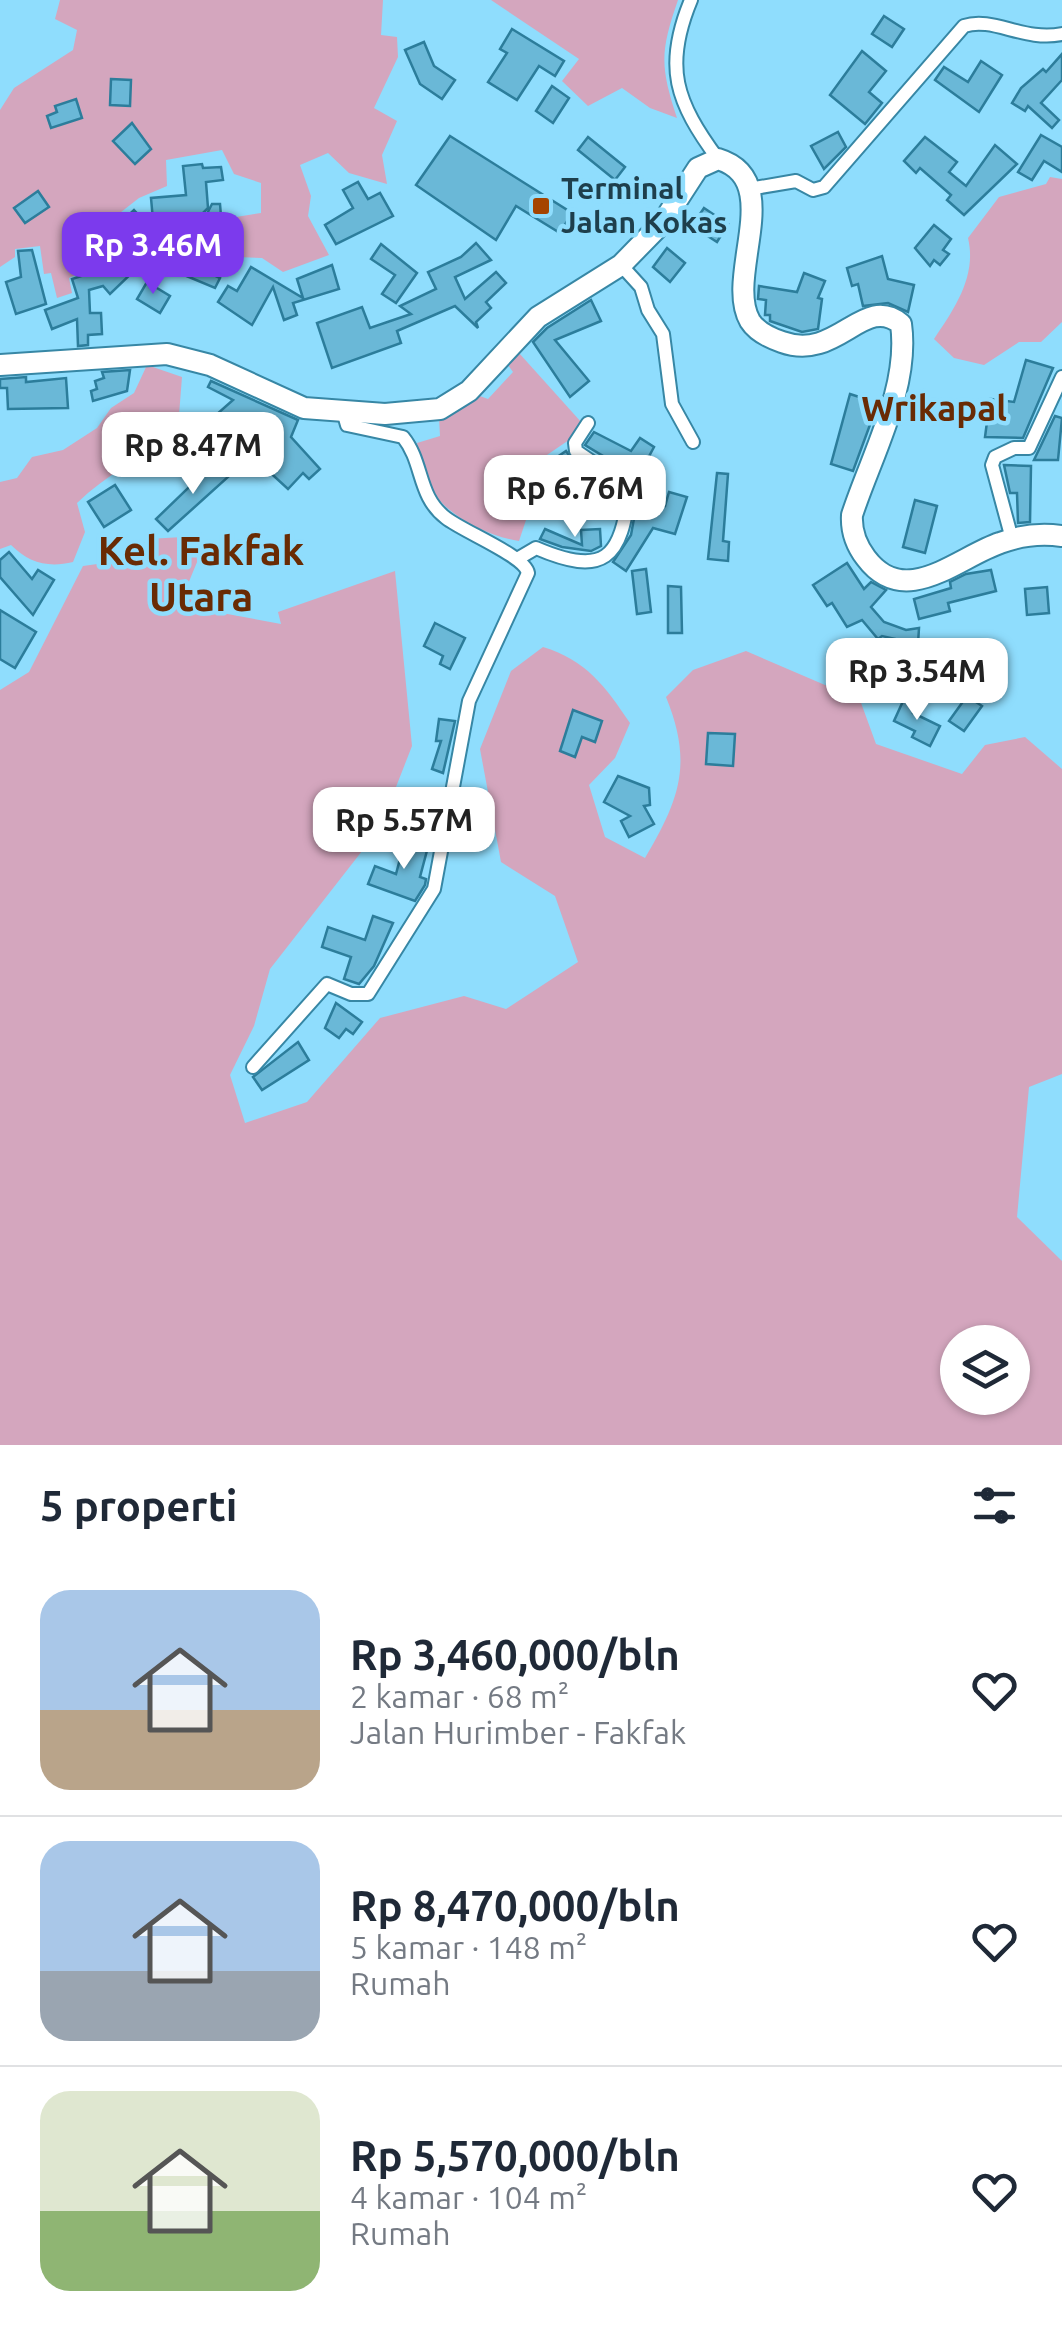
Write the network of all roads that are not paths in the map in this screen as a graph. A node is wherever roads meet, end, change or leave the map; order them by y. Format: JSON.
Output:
{"nodes":[{"id":1,"x":691,"y":0,"type":"edge"},
{"id":2,"x":1062,"y":34,"type":"edge"},
{"id":3,"x":718,"y":159,"type":"junction"},
{"id":4,"x":749,"y":189,"type":"junction"},
{"id":5,"x":621,"y":265,"type":"junction"},
{"id":6,"x":0,"y":366,"type":"edge"},
{"id":7,"x":1062,"y":378,"type":"edge"},
{"id":8,"x":343,"y":411,"type":"junction"},
{"id":9,"x":588,"y":423,"type":"dead end"},
{"id":10,"x":693,"y":442,"type":"dead end"},
{"id":11,"x":1062,"y":536,"type":"edge"},
{"id":12,"x":1012,"y":539,"type":"junction"},
{"id":13,"x":519,"y":558,"type":"junction"},
{"id":14,"x":253,"y":1067,"type":"dead end"}],
"edges":[{"from":1,"to":3,"type":"street"},
{"from":2,"to":4,"type":"street"},
{"from":3,"to":4,"type":"main road"},
{"from":3,"to":5,"type":"main road"},
{"from":4,"to":12,"type":"main road"},
{"from":5,"to":8,"type":"main road"},
{"from":5,"to":10,"type":"street"},
{"from":6,"to":8,"type":"main road"},
{"from":7,"to":12,"type":"street"},
{"from":8,"to":13,"type":"street"},
{"from":9,"to":13,"type":"street"},
{"from":11,"to":12,"type":"main road"},
{"from":13,"to":14,"type":"street"}]}
